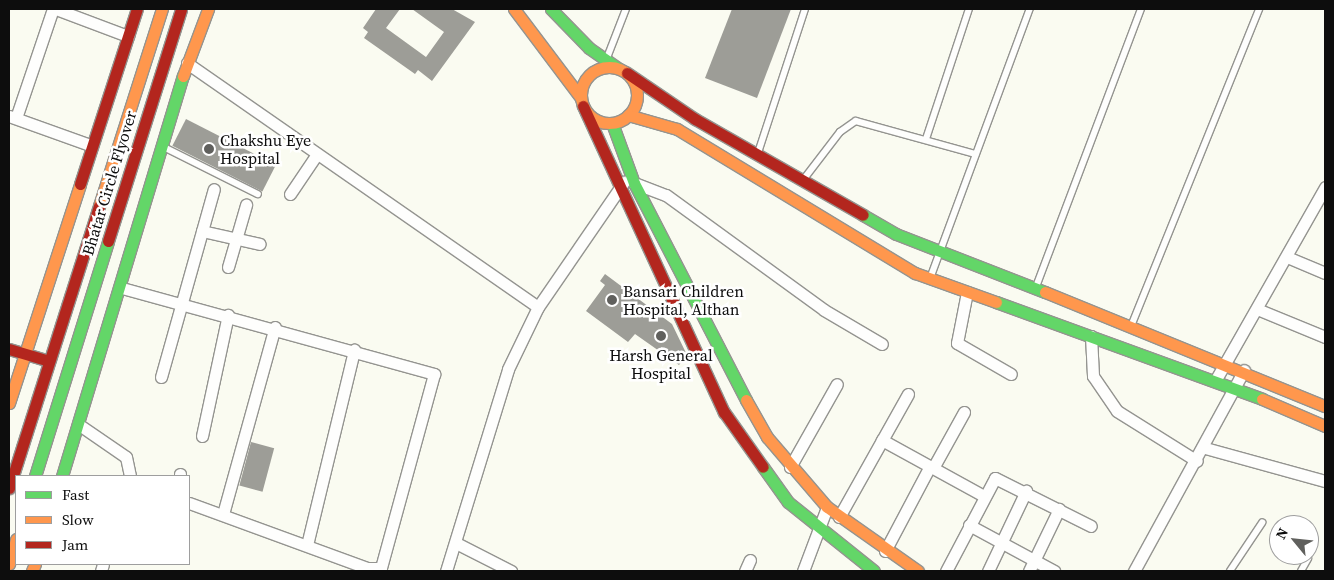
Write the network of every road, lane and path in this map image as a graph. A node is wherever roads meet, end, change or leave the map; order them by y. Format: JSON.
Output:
{"nodes":[{"id":1,"x":54,"y":9,"type":"edge"},
{"id":2,"x":137,"y":9,"type":"edge"},
{"id":3,"x":162,"y":9,"type":"edge"},
{"id":4,"x":181,"y":9,"type":"edge"},
{"id":5,"x":208,"y":9,"type":"edge"},
{"id":6,"x":514,"y":9,"type":"edge"},
{"id":7,"x":550,"y":9,"type":"edge"},
{"id":8,"x":626,"y":9,"type":"edge"},
{"id":9,"x":805,"y":9,"type":"edge"},
{"id":10,"x":969,"y":9,"type":"edge"},
{"id":11,"x":1030,"y":9,"type":"edge"},
{"id":12,"x":1141,"y":9,"type":"edge"},
{"id":13,"x":1259,"y":9,"type":"edge"},
{"id":14,"x":128,"y":36,"type":"junction"},
{"id":15,"x":606,"y":60,"type":"junction"},
{"id":16,"x":187,"y":63,"type":"junction"},
{"id":17,"x":622,"y":70,"type":"junction"},
{"id":18,"x":582,"y":102,"type":"junction"},
{"id":19,"x":628,"y":115,"type":"junction"},
{"id":20,"x":13,"y":117,"type":"edge"},
{"id":21,"x":612,"y":123,"type":"junction"},
{"id":22,"x":926,"y":139,"type":"junction"},
{"id":23,"x":90,"y":145,"type":"junction"},
{"id":24,"x":163,"y":147,"type":"junction"},
{"id":25,"x":317,"y":154,"type":"junction"},
{"id":26,"x":976,"y":154,"type":"junction"},
{"id":27,"x":758,"y":155,"type":"junction"},
{"id":28,"x":632,"y":179,"type":"junction"},
{"id":29,"x":803,"y":181,"type":"junction"},
{"id":30,"x":1325,"y":187,"type":"edge"},
{"id":31,"x":620,"y":188,"type":"junction"},
{"id":32,"x":214,"y":189,"type":"dead end"},
{"id":33,"x":258,"y":194,"type":"dead end"},
{"id":34,"x":290,"y":194,"type":"dead end"},
{"id":35,"x":246,"y":205,"type":"dead end"},
{"id":36,"x":202,"y":231,"type":"junction"},
{"id":37,"x":236,"y":238,"type":"junction"},
{"id":38,"x":260,"y":244,"type":"dead end"},
{"id":39,"x":938,"y":252,"type":"junction"},
{"id":40,"x":1287,"y":257,"type":"junction"},
{"id":41,"x":228,"y":267,"type":"dead end"},
{"id":42,"x":1325,"y":273,"type":"edge"},
{"id":43,"x":930,"y":278,"type":"junction"},
{"id":44,"x":122,"y":288,"type":"junction"},
{"id":45,"x":1035,"y":290,"type":"junction"},
{"id":46,"x":967,"y":292,"type":"junction"},
{"id":47,"x":180,"y":302,"type":"junction"},
{"id":48,"x":538,"y":307,"type":"junction"},
{"id":49,"x":1257,"y":309,"type":"junction"},
{"id":50,"x":228,"y":315,"type":"junction"},
{"id":51,"x":1131,"y":326,"type":"junction"},
{"id":52,"x":275,"y":327,"type":"junction"},
{"id":53,"x":1091,"y":336,"type":"junction"},
{"id":54,"x":1325,"y":337,"type":"edge"},
{"id":55,"x":882,"y":344,"type":"dead end"},
{"id":56,"x":9,"y":349,"type":"edge"},
{"id":57,"x":354,"y":350,"type":"junction"},
{"id":58,"x":25,"y":354,"type":"junction"},
{"id":59,"x":49,"y":361,"type":"junction"},
{"id":60,"x":1226,"y":362,"type":"junction"},
{"id":61,"x":70,"y":367,"type":"junction"},
{"id":62,"x":1244,"y":370,"type":"junction"},
{"id":63,"x":93,"y":373,"type":"junction"},
{"id":64,"x":1011,"y":374,"type":"dead end"},
{"id":65,"x":161,"y":377,"type":"dead end"},
{"id":66,"x":1215,"y":381,"type":"junction"},
{"id":67,"x":12,"y":382,"type":"edge"},
{"id":68,"x":837,"y":384,"type":"dead end"},
{"id":69,"x":1234,"y":388,"type":"junction"},
{"id":70,"x":39,"y":391,"type":"junction"},
{"id":71,"x":908,"y":394,"type":"dead end"},
{"id":72,"x":60,"y":396,"type":"junction"},
{"id":73,"x":9,"y":403,"type":"edge"},
{"id":74,"x":85,"y":403,"type":"junction"},
{"id":75,"x":1325,"y":406,"type":"edge"},
{"id":76,"x":964,"y":412,"type":"dead end"},
{"id":77,"x":78,"y":424,"type":"junction"},
{"id":78,"x":1325,"y":426,"type":"edge"},
{"id":79,"x":202,"y":436,"type":"dead end"},
{"id":80,"x":882,"y":440,"type":"junction"},
{"id":81,"x":1205,"y":448,"type":"junction"},
{"id":82,"x":1197,"y":461,"type":"junction"},
{"id":83,"x":790,"y":467,"type":"junction"},
{"id":84,"x":931,"y":467,"type":"junction"},
{"id":85,"x":35,"y":475,"type":"edge"},
{"id":86,"x":62,"y":475,"type":"edge"},
{"id":87,"x":130,"y":475,"type":"edge"},
{"id":88,"x":1325,"y":481,"type":"edge"},
{"id":89,"x":9,"y":488,"type":"edge"},
{"id":90,"x":1026,"y":491,"type":"junction"},
{"id":91,"x":984,"y":496,"type":"junction"},
{"id":92,"x":190,"y":503,"type":"edge"},
{"id":93,"x":827,"y":507,"type":"junction"},
{"id":94,"x":1059,"y":509,"type":"junction"},
{"id":95,"x":223,"y":514,"type":"junction"},
{"id":96,"x":839,"y":517,"type":"junction"},
{"id":97,"x":1262,"y":523,"type":"dead end"},
{"id":98,"x":970,"y":525,"type":"junction"},
{"id":99,"x":1091,"y":526,"type":"dead end"},
{"id":100,"x":818,"y":530,"type":"junction"},
{"id":101,"x":1000,"y":542,"type":"junction"},
{"id":102,"x":15,"y":543,"type":"edge"},
{"id":103,"x":456,"y":543,"type":"junction"},
{"id":104,"x":306,"y":545,"type":"junction"},
{"id":105,"x":885,"y":551,"type":"junction"},
{"id":106,"x":750,"y":560,"type":"dead end"},
{"id":107,"x":1033,"y":560,"type":"junction"},
{"id":108,"x":9,"y":564,"type":"edge"},
{"id":109,"x":446,"y":571,"type":"edge"},
{"id":110,"x":511,"y":571,"type":"edge"},
{"id":111,"x":744,"y":571,"type":"edge"},
{"id":112,"x":803,"y":571,"type":"edge"},
{"id":113,"x":874,"y":571,"type":"edge"},
{"id":114,"x":918,"y":571,"type":"edge"},
{"id":115,"x":946,"y":571,"type":"edge"},
{"id":116,"x":988,"y":571,"type":"edge"},
{"id":117,"x":1029,"y":571,"type":"edge"},
{"id":118,"x":1054,"y":571,"type":"edge"},
{"id":119,"x":1134,"y":571,"type":"edge"},
{"id":120,"x":1230,"y":571,"type":"edge"}],
"edges":[{"from":1,"to":14,"type":"street"},
{"from":1,"to":20,"type":"street"},
{"from":2,"to":14,"type":"street"},
{"from":3,"to":59,"type":"street","name":"Bhatar Circle Flyover"},
{"from":4,"to":61,"type":"street","name":"Bhatar Circle Flyover"},
{"from":5,"to":16,"type":"street"},
{"from":6,"to":18,"type":"street"},
{"from":7,"to":15,"type":"street"},
{"from":8,"to":15,"type":"lane"},
{"from":9,"to":27,"type":"lane"},
{"from":10,"to":22,"type":"lane"},
{"from":11,"to":26,"type":"lane"},
{"from":12,"to":45,"type":"lane"},
{"from":13,"to":51,"type":"lane"},
{"from":14,"to":23,"type":"street"},
{"from":15,"to":17,"type":"street"},
{"from":16,"to":24,"type":"street"},
{"from":16,"to":25,"type":"street"},
{"from":17,"to":18,"type":"street"},
{"from":17,"to":19,"type":"street"},
{"from":17,"to":27,"type":"street"},
{"from":18,"to":21,"type":"street"},
{"from":18,"to":31,"type":"street"},
{"from":19,"to":21,"type":"street"},
{"from":19,"to":43,"type":"street"},
{"from":20,"to":23,"type":"street"},
{"from":21,"to":28,"type":"street"},
{"from":22,"to":26,"type":"lane"},
{"from":22,"to":29,"type":"lane"},
{"from":23,"to":58,"type":"street"},
{"from":24,"to":33,"type":"lane"},
{"from":24,"to":44,"type":"street"},
{"from":25,"to":34,"type":"street"},
{"from":25,"to":48,"type":"street"},
{"from":26,"to":39,"type":"lane"},
{"from":27,"to":29,"type":"street"},
{"from":28,"to":31,"type":"street"},
{"from":28,"to":55,"type":"street"},
{"from":28,"to":83,"type":"street"},
{"from":29,"to":39,"type":"street"},
{"from":30,"to":40,"type":"street"},
{"from":31,"to":48,"type":"street"},
{"from":31,"to":100,"type":"street"},
{"from":32,"to":36,"type":"street"},
{"from":35,"to":37,"type":"street"},
{"from":36,"to":37,"type":"street"},
{"from":36,"to":47,"type":"street"},
{"from":37,"to":38,"type":"street"},
{"from":37,"to":41,"type":"street"},
{"from":39,"to":43,"type":"lane"},
{"from":39,"to":45,"type":"street"},
{"from":40,"to":42,"type":"street"},
{"from":40,"to":49,"type":"street"},
{"from":43,"to":46,"type":"street"},
{"from":44,"to":47,"type":"street"},
{"from":44,"to":63,"type":"street"},
{"from":45,"to":51,"type":"street"},
{"from":46,"to":53,"type":"street"},
{"from":46,"to":64,"type":"street"},
{"from":47,"to":50,"type":"street"},
{"from":47,"to":65,"type":"street"},
{"from":48,"to":103,"type":"street"},
{"from":49,"to":54,"type":"street"},
{"from":49,"to":60,"type":"street"},
{"from":50,"to":52,"type":"street"},
{"from":50,"to":79,"type":"street"},
{"from":51,"to":60,"type":"street"},
{"from":52,"to":57,"type":"street"},
{"from":52,"to":95,"type":"street"},
{"from":53,"to":66,"type":"street"},
{"from":53,"to":82,"type":"street"},
{"from":56,"to":58,"type":"street"},
{"from":57,"to":104,"type":"street"},
{"from":57,"to":104,"type":"street"},
{"from":58,"to":59,"type":"street"},
{"from":58,"to":67,"type":"street"},
{"from":59,"to":70,"type":"street","name":"Bhatar Circle Flyover"},
{"from":60,"to":62,"type":"street"},
{"from":60,"to":66,"type":"street"},
{"from":61,"to":63,"type":"street"},
{"from":61,"to":72,"type":"street","name":"Bhatar Circle Flyover"},
{"from":62,"to":69,"type":"street"},
{"from":62,"to":75,"type":"street"},
{"from":63,"to":74,"type":"street"},
{"from":66,"to":69,"type":"street"},
{"from":67,"to":70,"type":"street"},
{"from":67,"to":73,"type":"street"},
{"from":68,"to":83,"type":"street"},
{"from":69,"to":78,"type":"street"},
{"from":69,"to":81,"type":"street"},
{"from":70,"to":89,"type":"street","name":"Bhatar Circle Flyover"},
{"from":71,"to":80,"type":"street"},
{"from":72,"to":74,"type":"street"},
{"from":72,"to":85,"type":"street","name":"Bhatar Circle Flyover"},
{"from":74,"to":77,"type":"street"},
{"from":76,"to":84,"type":"street"},
{"from":77,"to":86,"type":"street"},
{"from":77,"to":87,"type":"street"},
{"from":80,"to":84,"type":"street"},
{"from":80,"to":96,"type":"street"},
{"from":81,"to":82,"type":"street"},
{"from":81,"to":88,"type":"street"},
{"from":82,"to":119,"type":"street"},
{"from":83,"to":93,"type":"street"},
{"from":84,"to":91,"type":"street"},
{"from":84,"to":105,"type":"street"},
{"from":90,"to":91,"type":"street"},
{"from":90,"to":94,"type":"street"},
{"from":90,"to":101,"type":"street"},
{"from":91,"to":98,"type":"street"},
{"from":92,"to":95,"type":"street"},
{"from":93,"to":96,"type":"street"},
{"from":93,"to":100,"type":"street"},
{"from":94,"to":99,"type":"street"},
{"from":94,"to":107,"type":"street"},
{"from":95,"to":104,"type":"street"},
{"from":96,"to":105,"type":"street"},
{"from":97,"to":120,"type":"lane"},
{"from":98,"to":101,"type":"street"},
{"from":98,"to":115,"type":"street"},
{"from":100,"to":112,"type":"street"},
{"from":100,"to":113,"type":"street"},
{"from":101,"to":107,"type":"street"},
{"from":101,"to":116,"type":"street"},
{"from":102,"to":108,"type":"street"},
{"from":103,"to":109,"type":"street"},
{"from":103,"to":110,"type":"street"},
{"from":105,"to":114,"type":"street"},
{"from":106,"to":111,"type":"street"},
{"from":107,"to":117,"type":"street"},
{"from":107,"to":118,"type":"street"}]}
